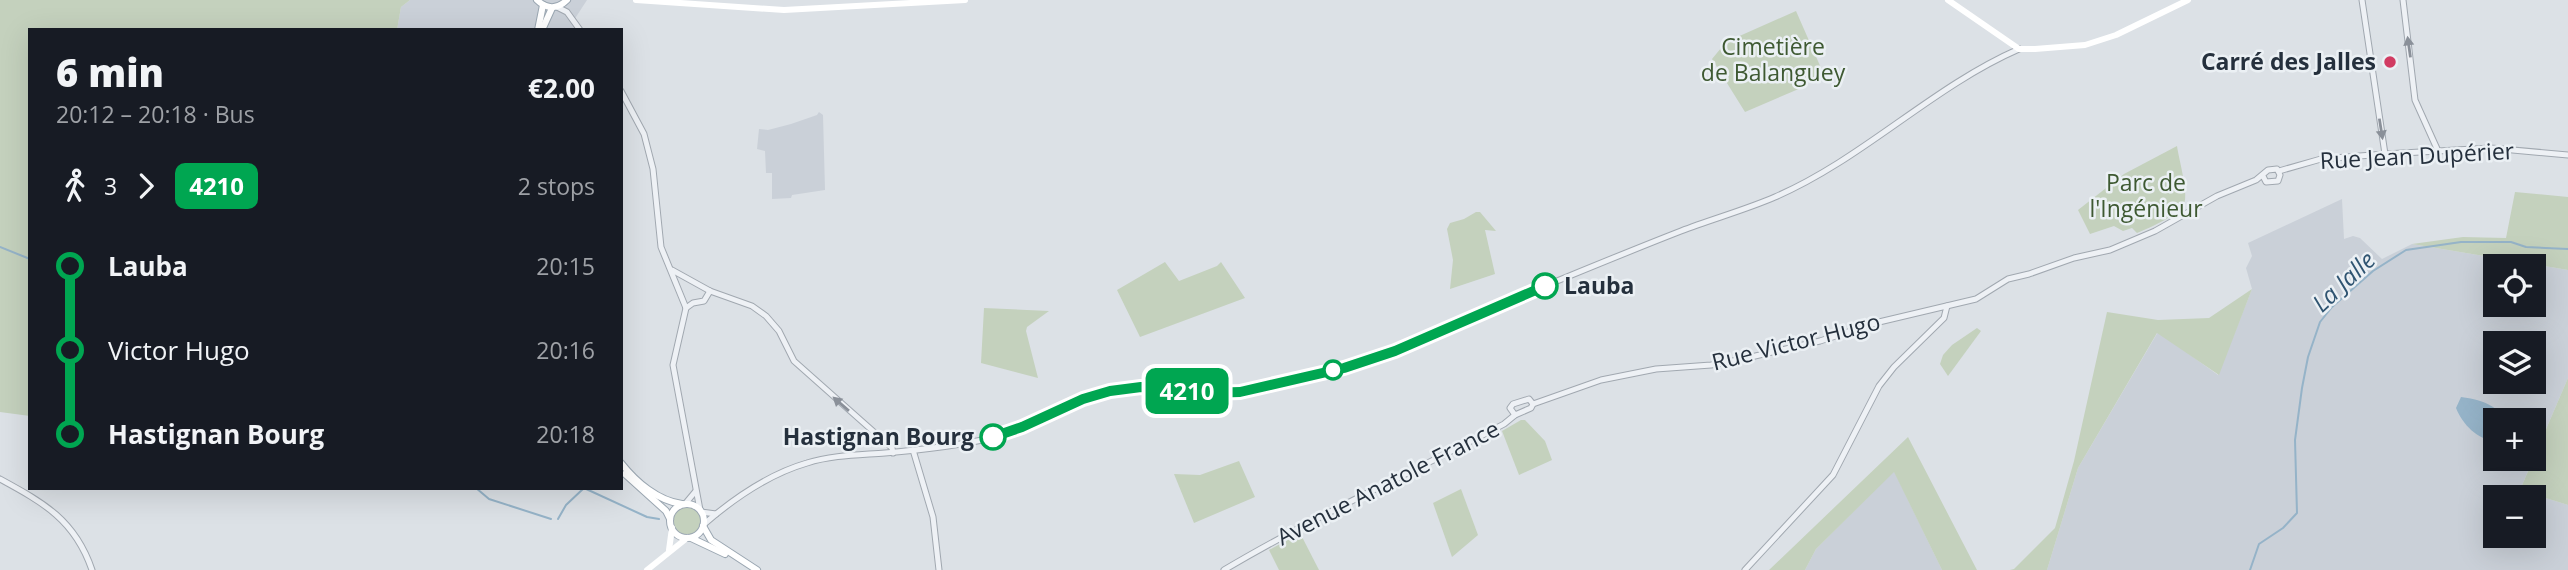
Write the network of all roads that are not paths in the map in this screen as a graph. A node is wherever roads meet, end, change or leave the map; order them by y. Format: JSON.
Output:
{"nodes":[{"id":1,"x":636,"y":0,"type":"edge"},
{"id":2,"x":965,"y":0,"type":"edge"},
{"id":3,"x":1948,"y":0,"type":"edge"},
{"id":4,"x":2189,"y":0,"type":"edge"},
{"id":5,"x":2361,"y":0,"type":"edge"},
{"id":6,"x":2403,"y":0,"type":"edge"},
{"id":7,"x":566,"y":1,"type":"edge"},
{"id":8,"x":540,"y":3,"type":"edge"},
{"id":9,"x":555,"y":7,"type":"junction"},
{"id":10,"x":567,"y":12,"type":"junction"},
{"id":11,"x":540,"y":28,"type":"edge"},
{"id":12,"x":541,"y":28,"type":"edge"},
{"id":13,"x":579,"y":28,"type":"edge"},
{"id":14,"x":2019,"y":49,"type":"junction"},
{"id":15,"x":623,"y":95,"type":"edge"},
{"id":16,"x":2438,"y":152,"type":"junction"},
{"id":17,"x":2385,"y":154,"type":"junction"},
{"id":18,"x":2568,"y":155,"type":"edge"},
{"id":19,"x":2279,"y":174,"type":"junction"},
{"id":20,"x":2264,"y":179,"type":"junction"},
{"id":21,"x":671,"y":270,"type":"junction"},
{"id":22,"x":710,"y":291,"type":"junction"},
{"id":23,"x":1947,"y":306,"type":"junction"},
{"id":24,"x":686,"y":308,"type":"junction"},
{"id":25,"x":1533,"y":404,"type":"junction"},
{"id":26,"x":1515,"y":415,"type":"junction"},
{"id":27,"x":913,"y":450,"type":"junction"},
{"id":28,"x":893,"y":453,"type":"junction"},
{"id":29,"x":623,"y":465,"type":"edge"},
{"id":30,"x":623,"y":472,"type":"edge"},
{"id":31,"x":0,"y":479,"type":"edge"},
{"id":32,"x":695,"y":492,"type":"junction"},
{"id":33,"x":684,"y":504,"type":"junction"},
{"id":34,"x":700,"y":511,"type":"junction"},
{"id":35,"x":716,"y":514,"type":"junction"},
{"id":36,"x":670,"y":519,"type":"junction"},
{"id":37,"x":703,"y":525,"type":"junction"},
{"id":38,"x":671,"y":528,"type":"junction"},
{"id":39,"x":688,"y":537,"type":"junction"},
{"id":40,"x":668,"y":551,"type":"junction"},
{"id":41,"x":92,"y":570,"type":"edge"},
{"id":42,"x":647,"y":570,"type":"edge"},
{"id":43,"x":750,"y":570,"type":"edge"},
{"id":44,"x":757,"y":570,"type":"edge"},
{"id":45,"x":939,"y":570,"type":"edge"},
{"id":46,"x":1224,"y":570,"type":"edge"},
{"id":47,"x":1745,"y":570,"type":"edge"}],
"edges":[{"from":1,"to":2,"type":"main road"},
{"from":3,"to":14,"type":"main road"},
{"from":4,"to":14,"type":"main road"},
{"from":5,"to":17,"type":"street","one_way":true},
{"from":16,"to":6,"type":"street","one_way":true},
{"from":7,"to":9,"type":"main road"},
{"from":7,"to":10,"type":"street"},
{"from":8,"to":9,"type":"main road"},
{"from":8,"to":11,"type":"main road"},
{"from":9,"to":10,"type":"street"},
{"from":9,"to":12,"type":"main road"},
{"from":10,"to":13,"type":"street"},
{"from":14,"to":27,"type":"street"},
{"from":15,"to":21,"type":"street"},
{"from":16,"to":17,"type":"street","name":"Rue Jean Dupérier"},
{"from":16,"to":18,"type":"street","name":"Rue Jean Dupérier"},
{"from":17,"to":19,"type":"street","name":"Rue Jean Dupérier"},
{"from":19,"to":20,"type":"street"},
{"from":19,"to":20,"type":"street"},
{"from":20,"to":23,"type":"street","name":"Rue Victor Hugo"},
{"from":21,"to":22,"type":"street"},
{"from":21,"to":24,"type":"street"},
{"from":22,"to":24,"type":"street"},
{"from":28,"to":22,"type":"street","one_way":true},
{"from":23,"to":25,"type":"street","name":"Rue Victor Hugo"},
{"from":23,"to":47,"type":"street"},
{"from":24,"to":32,"type":"street"},
{"from":25,"to":26,"type":"street"},
{"from":25,"to":26,"type":"street"},
{"from":26,"to":46,"type":"street","name":"Avenue Anatole France"},
{"from":27,"to":28,"type":"street"},
{"from":27,"to":45,"type":"street"},
{"from":28,"to":35,"type":"street"},
{"from":29,"to":33,"type":"main road"},
{"from":30,"to":36,"type":"main road"},
{"from":31,"to":41,"type":"street"},
{"from":32,"to":33,"type":"street"},
{"from":32,"to":34,"type":"street"},
{"from":33,"to":34,"type":"main road"},
{"from":33,"to":36,"type":"main road"},
{"from":34,"to":35,"type":"street"},
{"from":34,"to":37,"type":"main road"},
{"from":35,"to":37,"type":"street"},
{"from":36,"to":38,"type":"main road"},
{"from":37,"to":39,"type":"main road"},
{"from":37,"to":44,"type":"main road"},
{"from":38,"to":39,"type":"main road"},
{"from":38,"to":40,"type":"main road"},
{"from":39,"to":40,"type":"main road"},
{"from":39,"to":43,"type":"main road"},
{"from":40,"to":42,"type":"main road"}]}
